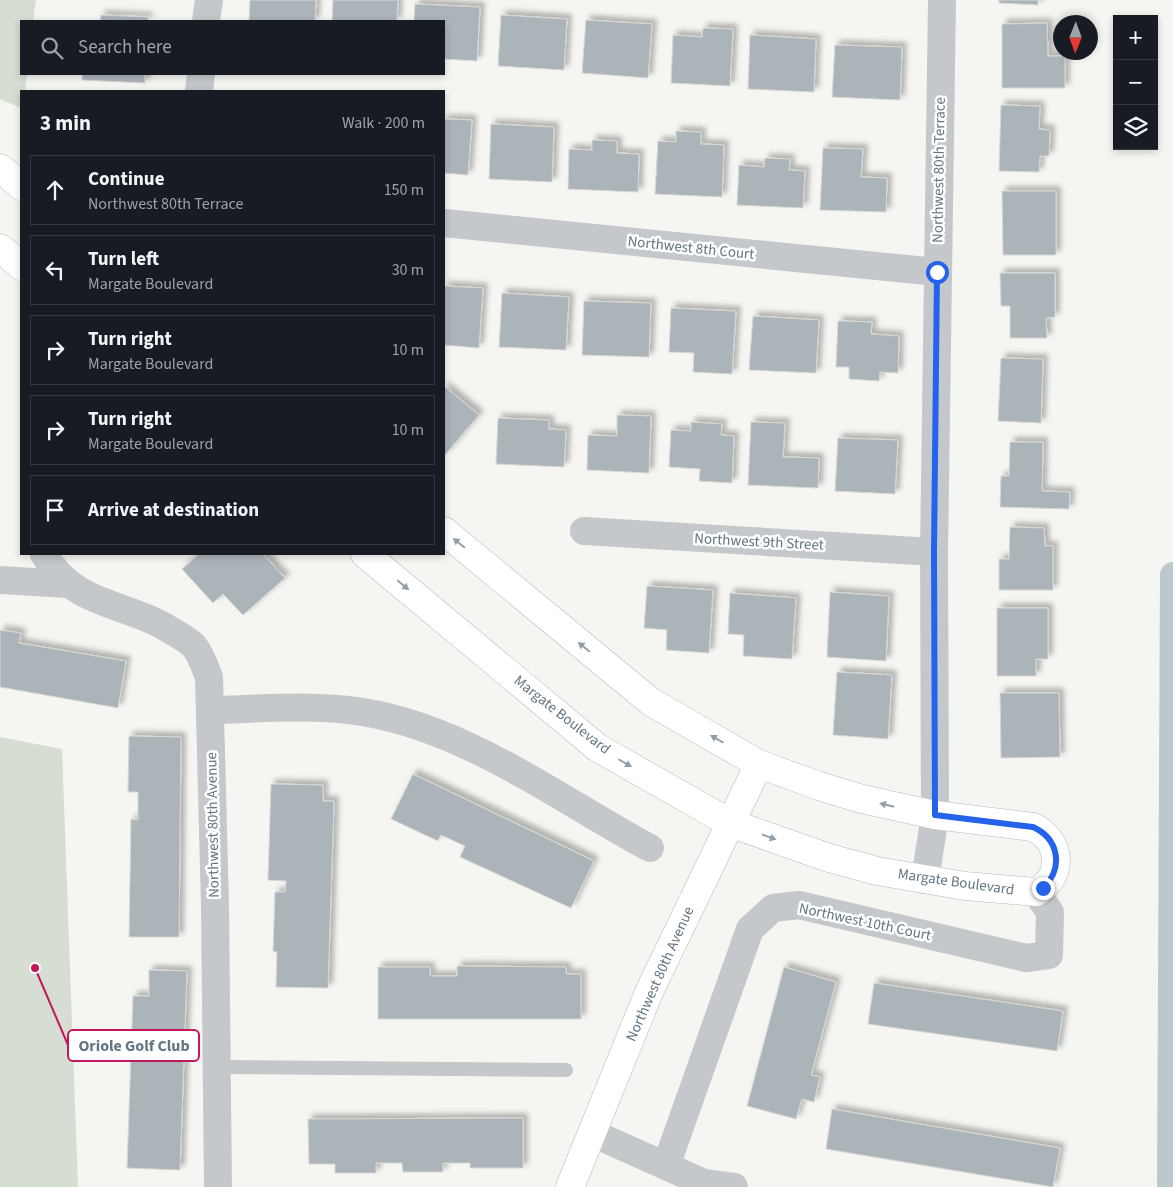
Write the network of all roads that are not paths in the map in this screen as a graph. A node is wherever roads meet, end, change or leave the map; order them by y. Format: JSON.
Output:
{"nodes":[{"id":1,"x":209,"y":0,"type":"edge"},
{"id":2,"x":942,"y":0,"type":"edge"},
{"id":3,"x":206,"y":20,"type":"edge"},
{"id":4,"x":201,"y":75,"type":"edge"},
{"id":5,"x":199,"y":90,"type":"edge"},
{"id":6,"x":0,"y":168,"type":"edge"},
{"id":7,"x":20,"y":185,"type":"edge"},
{"id":8,"x":445,"y":223,"type":"edge"},
{"id":9,"x":0,"y":248,"type":"edge"},
{"id":10,"x":20,"y":265,"type":"edge"},
{"id":11,"x":937,"y":272,"type":"junction"},
{"id":12,"x":584,"y":531,"type":"dead end"},
{"id":13,"x":445,"y":532,"type":"edge"},
{"id":14,"x":934,"y":552,"type":"junction"},
{"id":15,"x":45,"y":555,"type":"edge"},
{"id":16,"x":367,"y":555,"type":"edge"},
{"id":17,"x":0,"y":580,"type":"edge"},
{"id":18,"x":68,"y":584,"type":"junction"},
{"id":19,"x":211,"y":710,"type":"junction"},
{"id":20,"x":759,"y":764,"type":"junction"},
{"id":21,"x":935,"y":815,"type":"junction"},
{"id":22,"x":730,"y":823,"type":"junction"},
{"id":23,"x":650,"y":848,"type":"dead end"},
{"id":24,"x":925,"y":880,"type":"junction"},
{"id":25,"x":1036,"y":892,"type":"junction"},
{"id":26,"x":216,"y":1067,"type":"junction"},
{"id":27,"x":566,"y":1070,"type":"dead end"},
{"id":28,"x":592,"y":1133,"type":"junction"},
{"id":29,"x":666,"y":1166,"type":"junction"},
{"id":30,"x":218,"y":1187,"type":"edge"},
{"id":31,"x":570,"y":1187,"type":"edge"},
{"id":32,"x":734,"y":1187,"type":"edge"}],
"edges":[{"from":1,"to":3,"type":"street"},
{"from":2,"to":11,"type":"street","name":"Northwest 80th Terrace"},
{"from":4,"to":5,"type":"street"},
{"from":6,"to":7,"type":"street"},
{"from":8,"to":11,"type":"street","name":"Northwest 8th Court"},
{"from":9,"to":10,"type":"street"},
{"from":11,"to":14,"type":"street","name":"Northwest 80th Terrace"},
{"from":12,"to":14,"type":"street","name":"Northwest 9th Street"},
{"from":20,"to":13,"type":"street","name":"Margate Boulevard","one_way":true},
{"from":14,"to":21,"type":"street","name":"Northwest 80th Terrace"},
{"from":15,"to":18,"type":"street","name":"Northwest 80th Avenue"},
{"from":16,"to":22,"type":"street","name":"Margate Boulevard","one_way":true},
{"from":17,"to":18,"type":"street"},
{"from":18,"to":19,"type":"street","name":"Northwest 80th Avenue"},
{"from":19,"to":23,"type":"street"},
{"from":19,"to":26,"type":"street","name":"Northwest 80th Avenue"},
{"from":21,"to":20,"type":"street","name":"Margate Boulevard","one_way":true},
{"from":20,"to":22,"type":"street","name":"Northwest 80th Avenue"},
{"from":21,"to":24,"type":"street","name":"Northwest 80th Terrace"},
{"from":21,"to":25,"type":"street","name":"Margate Boulevard"},
{"from":22,"to":24,"type":"street","name":"Margate Boulevard","one_way":true},
{"from":22,"to":28,"type":"street","name":"Northwest 80th Avenue"},
{"from":24,"to":25,"type":"street","name":"Margate Boulevard"},
{"from":25,"to":29,"type":"street","name":"Northwest 10th Court"},
{"from":26,"to":27,"type":"lane"},
{"from":26,"to":30,"type":"street","name":"Northwest 80th Avenue"},
{"from":28,"to":29,"type":"street"},
{"from":28,"to":31,"type":"street","name":"Northwest 80th Avenue"},
{"from":29,"to":32,"type":"street"}]}
